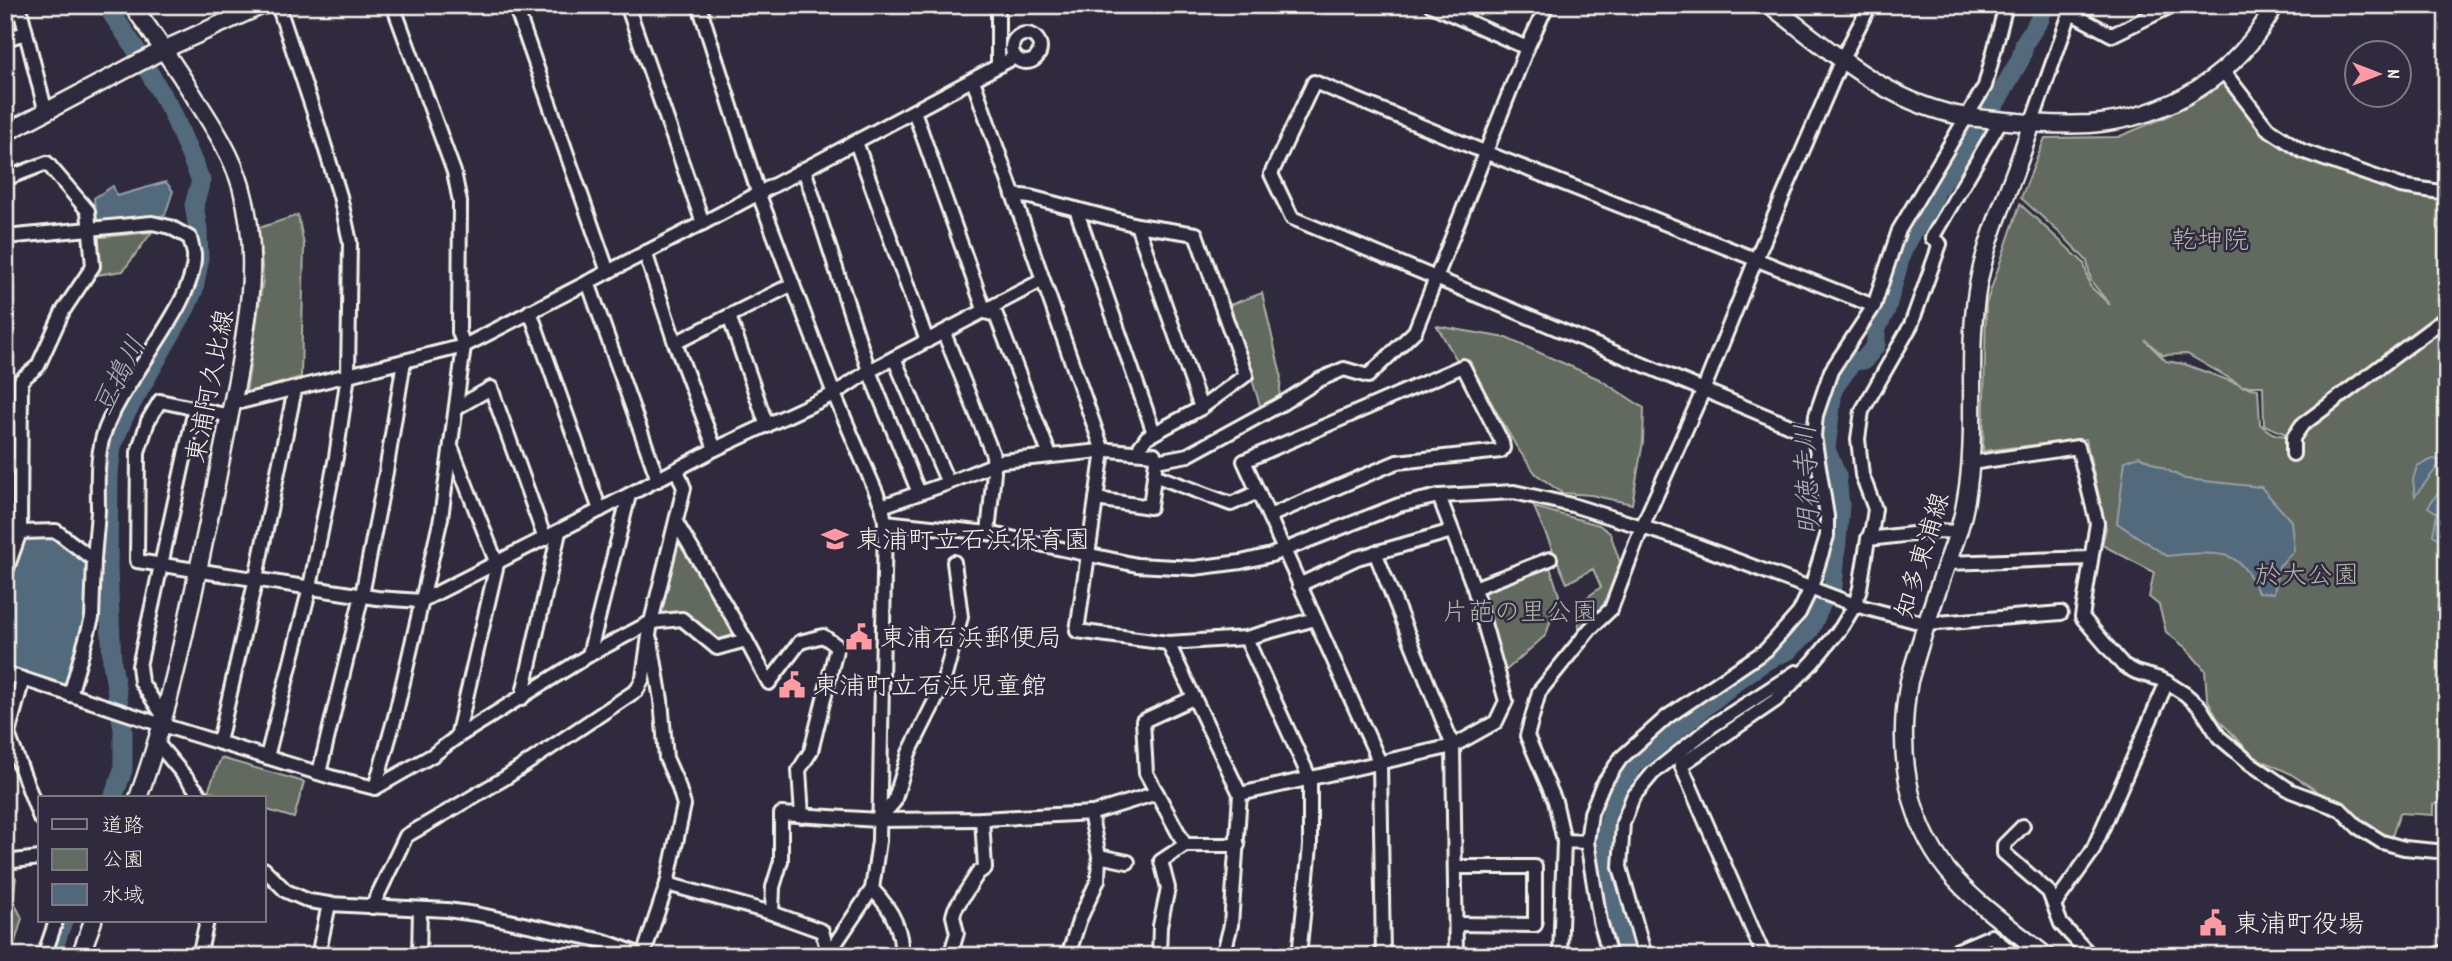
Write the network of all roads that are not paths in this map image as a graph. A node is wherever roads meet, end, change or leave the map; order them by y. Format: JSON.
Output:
{"nodes":[{"id":1,"x":19,"y":5,"type":"edge"},
{"id":2,"x":132,"y":5,"type":"edge"},
{"id":3,"x":278,"y":5,"type":"edge"},
{"id":4,"x":393,"y":5,"type":"edge"},
{"id":5,"x":515,"y":5,"type":"edge"},
{"id":6,"x":627,"y":5,"type":"edge"},
{"id":7,"x":699,"y":5,"type":"edge"},
{"id":8,"x":998,"y":5,"type":"edge"},
{"id":9,"x":1431,"y":5,"type":"edge"},
{"id":10,"x":1547,"y":5,"type":"edge"},
{"id":11,"x":1770,"y":5,"type":"edge"},
{"id":12,"x":1870,"y":5,"type":"edge"},
{"id":13,"x":2006,"y":5,"type":"edge"},
{"id":14,"x":2173,"y":5,"type":"edge"},
{"id":15,"x":2275,"y":5,"type":"edge"},
{"id":16,"x":255,"y":7,"type":"edge"},
{"id":17,"x":2072,"y":9,"type":"edge"},
{"id":18,"x":26,"y":33,"type":"junction"},
{"id":19,"x":5,"y":39,"type":"edge"},
{"id":20,"x":1527,"y":48,"type":"junction"},
{"id":21,"x":165,"y":49,"type":"junction"},
{"id":22,"x":1015,"y":57,"type":"dead end"},
{"id":23,"x":1842,"y":59,"type":"junction"},
{"id":24,"x":998,"y":66,"type":"junction"},
{"id":25,"x":2223,"y":71,"type":"junction"},
{"id":26,"x":973,"y":80,"type":"junction"},
{"id":27,"x":914,"y":111,"type":"junction"},
{"id":28,"x":46,"y":113,"type":"junction"},
{"id":29,"x":1969,"y":117,"type":"junction"},
{"id":30,"x":2001,"y":120,"type":"junction"},
{"id":31,"x":2032,"y":122,"type":"junction"},
{"id":32,"x":5,"y":133,"type":"edge"},
{"id":33,"x":856,"y":142,"type":"junction"},
{"id":34,"x":1487,"y":153,"type":"junction"},
{"id":35,"x":804,"y":169,"type":"junction"},
{"id":36,"x":5,"y":179,"type":"edge"},
{"id":37,"x":758,"y":192,"type":"junction"},
{"id":38,"x":2447,"y":193,"type":"edge"},
{"id":39,"x":1013,"y":195,"type":"junction"},
{"id":40,"x":1076,"y":209,"type":"junction"},
{"id":41,"x":702,"y":223,"type":"junction"},
{"id":42,"x":1137,"y":225,"type":"junction"},
{"id":43,"x":89,"y":228,"type":"junction"},
{"id":44,"x":5,"y":237,"type":"edge"},
{"id":45,"x":645,"y":252,"type":"junction"},
{"id":46,"x":1756,"y":259,"type":"junction"},
{"id":47,"x":608,"y":272,"type":"junction"},
{"id":48,"x":1436,"y":278,"type":"junction"},
{"id":49,"x":1044,"y":280,"type":"junction"},
{"id":50,"x":588,"y":282,"type":"junction"},
{"id":51,"x":793,"y":284,"type":"junction"},
{"id":52,"x":1874,"y":306,"type":"junction"},
{"id":53,"x":530,"y":311,"type":"junction"},
{"id":54,"x":985,"y":312,"type":"junction"},
{"id":55,"x":729,"y":316,"type":"junction"},
{"id":56,"x":2447,"y":317,"type":"edge"},
{"id":57,"x":944,"y":334,"type":"junction"},
{"id":58,"x":927,"y":341,"type":"junction"},
{"id":59,"x":675,"y":343,"type":"junction"},
{"id":60,"x":464,"y":346,"type":"junction"},
{"id":61,"x":894,"y":358,"type":"junction"},
{"id":62,"x":404,"y":361,"type":"junction"},
{"id":63,"x":869,"y":371,"type":"junction"},
{"id":64,"x":348,"y":375,"type":"junction"},
{"id":65,"x":295,"y":388,"type":"junction"},
{"id":66,"x":1703,"y":391,"type":"junction"},
{"id":67,"x":834,"y":394,"type":"junction"},
{"id":68,"x":456,"y":408,"type":"junction"},
{"id":69,"x":1201,"y":408,"type":"junction"},
{"id":70,"x":194,"y":409,"type":"junction"},
{"id":71,"x":231,"y":410,"type":"junction"},
{"id":72,"x":768,"y":426,"type":"junction"},
{"id":73,"x":1154,"y":433,"type":"junction"},
{"id":74,"x":1814,"y":436,"type":"junction"},
{"id":75,"x":451,"y":446,"type":"junction"},
{"id":76,"x":715,"y":449,"type":"junction"},
{"id":77,"x":1103,"y":451,"type":"junction"},
{"id":78,"x":1136,"y":452,"type":"junction"},
{"id":79,"x":2293,"y":454,"type":"dead end"},
{"id":80,"x":1050,"y":456,"type":"junction"},
{"id":81,"x":1156,"y":461,"type":"junction"},
{"id":82,"x":1971,"y":463,"type":"junction"},
{"id":83,"x":994,"y":464,"type":"junction"},
{"id":84,"x":5,"y":465,"type":"edge"},
{"id":85,"x":20,"y":465,"type":"junction"},
{"id":86,"x":677,"y":470,"type":"junction"},
{"id":87,"x":1154,"y":475,"type":"junction"},
{"id":88,"x":658,"y":480,"type":"junction"},
{"id":89,"x":948,"y":483,"type":"junction"},
{"id":90,"x":1258,"y":492,"type":"junction"},
{"id":91,"x":919,"y":494,"type":"junction"},
{"id":92,"x":629,"y":495,"type":"junction"},
{"id":93,"x":1439,"y":496,"type":"junction"},
{"id":94,"x":1096,"y":499,"type":"junction"},
{"id":95,"x":882,"y":506,"type":"junction"},
{"id":96,"x":600,"y":510,"type":"junction"},
{"id":97,"x":1269,"y":516,"type":"junction"},
{"id":98,"x":885,"y":522,"type":"junction"},
{"id":99,"x":677,"y":524,"type":"junction"},
{"id":100,"x":1642,"y":527,"type":"junction"},
{"id":101,"x":559,"y":531,"type":"junction"},
{"id":102,"x":1452,"y":531,"type":"junction"},
{"id":103,"x":20,"y":532,"type":"junction"},
{"id":104,"x":1958,"y":532,"type":"junction"},
{"id":105,"x":988,"y":533,"type":"junction"},
{"id":106,"x":545,"y":539,"type":"junction"},
{"id":107,"x":1868,"y":539,"type":"junction"},
{"id":108,"x":1285,"y":550,"type":"junction"},
{"id":109,"x":1375,"y":552,"type":"junction"},
{"id":110,"x":1088,"y":554,"type":"junction"},
{"id":111,"x":2090,"y":558,"type":"junction"},
{"id":112,"x":1550,"y":559,"type":"dead end"},
{"id":113,"x":94,"y":560,"type":"junction"},
{"id":114,"x":954,"y":562,"type":"dead end"},
{"id":115,"x":1947,"y":563,"type":"junction"},
{"id":116,"x":497,"y":564,"type":"junction"},
{"id":117,"x":161,"y":565,"type":"junction"},
{"id":118,"x":198,"y":570,"type":"junction"},
{"id":119,"x":5,"y":575,"type":"edge"},
{"id":120,"x":256,"y":578,"type":"junction"},
{"id":121,"x":1299,"y":585,"type":"junction"},
{"id":122,"x":310,"y":587,"type":"junction"},
{"id":123,"x":1811,"y":587,"type":"junction"},
{"id":124,"x":1474,"y":588,"type":"junction"},
{"id":125,"x":362,"y":595,"type":"junction"},
{"id":126,"x":421,"y":601,"type":"junction"},
{"id":127,"x":1855,"y":605,"type":"junction"},
{"id":128,"x":2061,"y":613,"type":"dead end"},
{"id":129,"x":1315,"y":619,"type":"junction"},
{"id":130,"x":652,"y":622,"type":"junction"},
{"id":131,"x":1926,"y":624,"type":"junction"},
{"id":132,"x":639,"y":629,"type":"junction"},
{"id":133,"x":1246,"y":638,"type":"junction"},
{"id":134,"x":746,"y":640,"type":"junction"},
{"id":135,"x":1168,"y":643,"type":"junction"},
{"id":136,"x":589,"y":655,"type":"junction"},
{"id":137,"x":645,"y":661,"type":"junction"},
{"id":138,"x":1813,"y":662,"type":"junction"},
{"id":139,"x":5,"y":673,"type":"edge"},
{"id":140,"x":23,"y":679,"type":"junction"},
{"id":141,"x":2166,"y":682,"type":"junction"},
{"id":142,"x":70,"y":695,"type":"junction"},
{"id":143,"x":522,"y":698,"type":"junction"},
{"id":144,"x":1193,"y":698,"type":"junction"},
{"id":145,"x":161,"y":722,"type":"junction"},
{"id":146,"x":457,"y":737,"type":"junction"},
{"id":147,"x":219,"y":742,"type":"junction"},
{"id":148,"x":157,"y":743,"type":"junction"},
{"id":149,"x":1453,"y":746,"type":"junction"},
{"id":150,"x":267,"y":757,"type":"junction"},
{"id":151,"x":10,"y":758,"type":"edge"},
{"id":152,"x":1380,"y":763,"type":"junction"},
{"id":153,"x":318,"y":773,"type":"junction"},
{"id":154,"x":1310,"y":779,"type":"junction"},
{"id":155,"x":375,"y":788,"type":"junction"},
{"id":156,"x":1157,"y":793,"type":"junction"},
{"id":157,"x":1240,"y":794,"type":"junction"},
{"id":158,"x":139,"y":796,"type":"edge"},
{"id":159,"x":200,"y":796,"type":"edge"},
{"id":160,"x":1090,"y":813,"type":"junction"},
{"id":161,"x":38,"y":814,"type":"edge"},
{"id":162,"x":802,"y":816,"type":"junction"},
{"id":163,"x":982,"y":819,"type":"junction"},
{"id":164,"x":878,"y":820,"type":"junction"},
{"id":165,"x":2022,"y":826,"type":"dead end"},
{"id":166,"x":1563,"y":841,"type":"junction"},
{"id":167,"x":1587,"y":842,"type":"junction"},
{"id":168,"x":1185,"y":845,"type":"junction"},
{"id":169,"x":1238,"y":845,"type":"junction"},
{"id":170,"x":2447,"y":852,"type":"edge"},
{"id":171,"x":1099,"y":856,"type":"junction"},
{"id":172,"x":38,"y":858,"type":"edge"},
{"id":173,"x":5,"y":862,"type":"edge"},
{"id":174,"x":1128,"y":862,"type":"dead end"},
{"id":175,"x":1456,"y":867,"type":"junction"},
{"id":176,"x":266,"y":871,"type":"edge"},
{"id":177,"x":667,"y":884,"type":"junction"},
{"id":178,"x":873,"y":889,"type":"junction"},
{"id":179,"x":329,"y":904,"type":"junction"},
{"id":180,"x":2054,"y":905,"type":"junction"},
{"id":181,"x":372,"y":906,"type":"junction"},
{"id":182,"x":420,"y":909,"type":"junction"},
{"id":183,"x":772,"y":914,"type":"junction"},
{"id":184,"x":56,"y":922,"type":"edge"},
{"id":185,"x":93,"y":922,"type":"edge"},
{"id":186,"x":207,"y":922,"type":"edge"},
{"id":187,"x":1456,"y":923,"type":"junction"},
{"id":188,"x":2447,"y":951,"type":"edge"},
{"id":189,"x":828,"y":954,"type":"edge"},
{"id":190,"x":643,"y":955,"type":"edge"},
{"id":191,"x":44,"y":956,"type":"edge"},
{"id":192,"x":80,"y":956,"type":"edge"},
{"id":193,"x":199,"y":956,"type":"edge"},
{"id":194,"x":318,"y":956,"type":"edge"},
{"id":195,"x":419,"y":956,"type":"edge"},
{"id":196,"x":901,"y":956,"type":"edge"},
{"id":197,"x":950,"y":956,"type":"edge"},
{"id":198,"x":1068,"y":956,"type":"edge"},
{"id":199,"x":1159,"y":956,"type":"edge"},
{"id":200,"x":1223,"y":956,"type":"edge"},
{"id":201,"x":1299,"y":956,"type":"edge"},
{"id":202,"x":1383,"y":956,"type":"edge"},
{"id":203,"x":1456,"y":956,"type":"edge"},
{"id":204,"x":1560,"y":956,"type":"edge"},
{"id":205,"x":1610,"y":956,"type":"edge"},
{"id":206,"x":1645,"y":956,"type":"edge"},
{"id":207,"x":1764,"y":956,"type":"edge"},
{"id":208,"x":1944,"y":956,"type":"edge"},
{"id":209,"x":2016,"y":956,"type":"edge"},
{"id":210,"x":2046,"y":956,"type":"edge"},
{"id":211,"x":2091,"y":956,"type":"edge"},
{"id":212,"x":2434,"y":956,"type":"edge"}],
"edges":[{"from":1,"to":18,"type":"street"},
{"from":2,"to":21,"type":"main road","name":"東浦阿久比線"},
{"from":3,"to":64,"type":"street"},
{"from":4,"to":60,"type":"street"},
{"from":5,"to":47,"type":"street"},
{"from":6,"to":41,"type":"street"},
{"from":7,"to":37,"type":"street"},
{"from":8,"to":24,"type":"street"},
{"from":9,"to":20,"type":"street"},
{"from":10,"to":20,"type":"street"},
{"from":11,"to":23,"type":"main road"},
{"from":12,"to":23,"type":"street"},
{"from":13,"to":29,"type":"street"},
{"from":14,"to":17,"type":"street"},
{"from":15,"to":25,"type":"main road"},
{"from":16,"to":21,"type":"main road"},
{"from":17,"to":31,"type":"street"},
{"from":18,"to":19,"type":"street"},
{"from":18,"to":28,"type":"street"},
{"from":20,"to":34,"type":"street"},
{"from":21,"to":28,"type":"main road"},
{"from":21,"to":71,"type":"main road","name":"東浦阿久比線"},
{"from":22,"to":24,"type":"street"},
{"from":23,"to":29,"type":"main road"},
{"from":23,"to":46,"type":"street"},
{"from":24,"to":26,"type":"street"},
{"from":25,"to":31,"type":"main road"},
{"from":25,"to":38,"type":"street"},
{"from":26,"to":27,"type":"street"},
{"from":26,"to":39,"type":"street"},
{"from":27,"to":33,"type":"street"},
{"from":27,"to":54,"type":"street"},
{"from":28,"to":32,"type":"main road"},
{"from":29,"to":30,"type":"main road"},
{"from":29,"to":52,"type":"street"},
{"from":30,"to":31,"type":"main road"},
{"from":30,"to":107,"type":"street"},
{"from":31,"to":82,"type":"main road","name":"知多東浦線"},
{"from":33,"to":35,"type":"street"},
{"from":33,"to":58,"type":"street"},
{"from":34,"to":46,"type":"street"},
{"from":34,"to":48,"type":"street"},
{"from":34,"to":48,"type":"street"},
{"from":35,"to":37,"type":"street"},
{"from":35,"to":63,"type":"street"},
{"from":36,"to":43,"type":"street"},
{"from":37,"to":41,"type":"street"},
{"from":37,"to":51,"type":"street"},
{"from":39,"to":40,"type":"street"},
{"from":39,"to":49,"type":"street"},
{"from":40,"to":42,"type":"street"},
{"from":40,"to":73,"type":"street"},
{"from":41,"to":45,"type":"street"},
{"from":42,"to":69,"type":"street"},
{"from":42,"to":69,"type":"street"},
{"from":43,"to":44,"type":"street"},
{"from":43,"to":85,"type":"street"},
{"from":43,"to":113,"type":"street"},
{"from":45,"to":47,"type":"street"},
{"from":45,"to":59,"type":"street"},
{"from":46,"to":52,"type":"street"},
{"from":46,"to":66,"type":"street"},
{"from":47,"to":50,"type":"street"},
{"from":48,"to":66,"type":"street"},
{"from":48,"to":81,"type":"street"},
{"from":49,"to":54,"type":"street"},
{"from":49,"to":77,"type":"street"},
{"from":50,"to":53,"type":"street"},
{"from":50,"to":88,"type":"street"},
{"from":51,"to":55,"type":"street"},
{"from":51,"to":67,"type":"street"},
{"from":52,"to":74,"type":"street"},
{"from":53,"to":60,"type":"street"},
{"from":53,"to":96,"type":"street"},
{"from":54,"to":57,"type":"street"},
{"from":54,"to":80,"type":"street"},
{"from":55,"to":59,"type":"street"},
{"from":55,"to":72,"type":"street"},
{"from":56,"to":79,"type":"street"},
{"from":57,"to":58,"type":"street"},
{"from":57,"to":83,"type":"street"},
{"from":58,"to":61,"type":"street"},
{"from":59,"to":76,"type":"street"},
{"from":60,"to":62,"type":"street"},
{"from":60,"to":68,"type":"street"},
{"from":61,"to":63,"type":"street"},
{"from":61,"to":89,"type":"street"},
{"from":62,"to":64,"type":"street"},
{"from":62,"to":125,"type":"street"},
{"from":63,"to":67,"type":"street"},
{"from":63,"to":91,"type":"street"},
{"from":64,"to":65,"type":"street"},
{"from":64,"to":122,"type":"street"},
{"from":65,"to":71,"type":"street"},
{"from":65,"to":120,"type":"street"},
{"from":66,"to":74,"type":"street"},
{"from":66,"to":100,"type":"street"},
{"from":67,"to":72,"type":"street"},
{"from":67,"to":95,"type":"street"},
{"from":68,"to":75,"type":"street"},
{"from":68,"to":106,"type":"street"},
{"from":69,"to":73,"type":"street"},
{"from":70,"to":71,"type":"street"},
{"from":70,"to":117,"type":"street"},
{"from":70,"to":117,"type":"street"},
{"from":71,"to":118,"type":"main road","name":"東浦阿久比線"},
{"from":72,"to":76,"type":"street"},
{"from":73,"to":78,"type":"street"},
{"from":74,"to":123,"type":"street"},
{"from":75,"to":116,"type":"street"},
{"from":75,"to":126,"type":"street"},
{"from":76,"to":86,"type":"street"},
{"from":77,"to":78,"type":"street"},
{"from":77,"to":80,"type":"street"},
{"from":77,"to":94,"type":"street"},
{"from":78,"to":81,"type":"street"},
{"from":80,"to":83,"type":"street"},
{"from":81,"to":87,"type":"street"},
{"from":82,"to":104,"type":"main road","name":"知多東浦線"},
{"from":82,"to":111,"type":"street"},
{"from":83,"to":89,"type":"street"},
{"from":83,"to":105,"type":"street"},
{"from":84,"to":85,"type":"street"},
{"from":85,"to":103,"type":"street"},
{"from":86,"to":88,"type":"street"},
{"from":86,"to":99,"type":"street"},
{"from":87,"to":90,"type":"street"},
{"from":87,"to":94,"type":"street"},
{"from":88,"to":92,"type":"street"},
{"from":89,"to":91,"type":"street"},
{"from":90,"to":97,"type":"street"},
{"from":90,"to":97,"type":"street"},
{"from":91,"to":95,"type":"street"},
{"from":92,"to":96,"type":"street"},
{"from":92,"to":136,"type":"street"},
{"from":93,"to":100,"type":"street"},
{"from":93,"to":102,"type":"street"},
{"from":93,"to":108,"type":"street"},
{"from":94,"to":110,"type":"street"},
{"from":95,"to":98,"type":"street"},
{"from":96,"to":101,"type":"street"},
{"from":97,"to":108,"type":"street"},
{"from":98,"to":105,"type":"street"},
{"from":98,"to":164,"type":"street"},
{"from":99,"to":130,"type":"street"},
{"from":99,"to":134,"type":"street"},
{"from":100,"to":123,"type":"street"},
{"from":100,"to":166,"type":"street"},
{"from":101,"to":106,"type":"street"},
{"from":101,"to":143,"type":"street"},
{"from":102,"to":109,"type":"street"},
{"from":102,"to":124,"type":"street"},
{"from":103,"to":113,"type":"street"},
{"from":103,"to":119,"type":"street"},
{"from":104,"to":107,"type":"street"},
{"from":104,"to":115,"type":"main road","name":"知多東浦線"},
{"from":105,"to":110,"type":"street"},
{"from":106,"to":116,"type":"street"},
{"from":107,"to":127,"type":"street"},
{"from":108,"to":110,"type":"street"},
{"from":108,"to":121,"type":"street"},
{"from":109,"to":121,"type":"street"},
{"from":109,"to":149,"type":"street"},
{"from":110,"to":135,"type":"street"},
{"from":111,"to":115,"type":"street"},
{"from":111,"to":141,"type":"street"},
{"from":112,"to":124,"type":"street"},
{"from":113,"to":142,"type":"street"},
{"from":114,"to":164,"type":"street"},
{"from":115,"to":131,"type":"main road","name":"知多東浦線"},
{"from":116,"to":126,"type":"street"},
{"from":116,"to":146,"type":"street"},
{"from":117,"to":118,"type":"street"},
{"from":117,"to":145,"type":"street"},
{"from":118,"to":120,"type":"street"},
{"from":118,"to":145,"type":"main road","name":"東浦阿久比線"},
{"from":120,"to":122,"type":"street"},
{"from":120,"to":147,"type":"street"},
{"from":121,"to":129,"type":"street"},
{"from":122,"to":125,"type":"street"},
{"from":122,"to":150,"type":"street"},
{"from":123,"to":127,"type":"street"},
{"from":123,"to":167,"type":"street"},
{"from":124,"to":149,"type":"street"},
{"from":125,"to":126,"type":"street"},
{"from":125,"to":153,"type":"street"},
{"from":126,"to":155,"type":"street"},
{"from":127,"to":131,"type":"street"},
{"from":127,"to":138,"type":"street"},
{"from":128,"to":131,"type":"street"},
{"from":129,"to":133,"type":"street"},
{"from":129,"to":152,"type":"street"},
{"from":130,"to":132,"type":"street"},
{"from":130,"to":134,"type":"street"},
{"from":130,"to":137,"type":"street"},
{"from":130,"to":177,"type":"street"},
{"from":131,"to":210,"type":"main road","name":"知多東浦線"},
{"from":132,"to":136,"type":"street"},
{"from":132,"to":137,"type":"street"},
{"from":133,"to":135,"type":"street"},
{"from":133,"to":154,"type":"street"},
{"from":134,"to":162,"type":"street"},
{"from":135,"to":144,"type":"street"},
{"from":136,"to":143,"type":"street"},
{"from":137,"to":181,"type":"street"},
{"from":138,"to":206,"type":"street"},
{"from":138,"to":207,"type":"street"},
{"from":139,"to":140,"type":"street"},
{"from":140,"to":142,"type":"street"},
{"from":140,"to":151,"type":"street"},
{"from":141,"to":170,"type":"street"},
{"from":141,"to":180,"type":"street"},
{"from":142,"to":145,"type":"street"},
{"from":143,"to":146,"type":"street"},
{"from":144,"to":156,"type":"street"},
{"from":144,"to":157,"type":"street"},
{"from":145,"to":147,"type":"street"},
{"from":145,"to":148,"type":"main road","name":"東浦阿久比線"},
{"from":146,"to":155,"type":"street"},
{"from":147,"to":150,"type":"street"},
{"from":148,"to":158,"type":"main road","name":"東浦阿久比線"},
{"from":148,"to":159,"type":"street"},
{"from":149,"to":152,"type":"street"},
{"from":149,"to":175,"type":"street"},
{"from":150,"to":153,"type":"street"},
{"from":151,"to":161,"type":"street"},
{"from":152,"to":154,"type":"street"},
{"from":152,"to":202,"type":"street"},
{"from":153,"to":155,"type":"street"},
{"from":154,"to":157,"type":"street"},
{"from":154,"to":201,"type":"street"},
{"from":156,"to":160,"type":"street"},
{"from":156,"to":168,"type":"street"},
{"from":157,"to":169,"type":"street"},
{"from":160,"to":163,"type":"street"},
{"from":160,"to":171,"type":"street"},
{"from":162,"to":164,"type":"street"},
{"from":162,"to":183,"type":"street"},
{"from":163,"to":164,"type":"street"},
{"from":163,"to":197,"type":"street"},
{"from":164,"to":178,"type":"street"},
{"from":165,"to":180,"type":"street"},
{"from":166,"to":167,"type":"street"},
{"from":166,"to":204,"type":"street"},
{"from":167,"to":205,"type":"street"},
{"from":168,"to":169,"type":"street"},
{"from":168,"to":199,"type":"street"},
{"from":169,"to":200,"type":"street"},
{"from":171,"to":174,"type":"street"},
{"from":171,"to":198,"type":"street"},
{"from":172,"to":173,"type":"street"},
{"from":175,"to":187,"type":"street"},
{"from":175,"to":187,"type":"street"},
{"from":176,"to":179,"type":"street"},
{"from":177,"to":183,"type":"street"},
{"from":177,"to":190,"type":"street"},
{"from":178,"to":189,"type":"street"},
{"from":178,"to":196,"type":"street"},
{"from":179,"to":181,"type":"street"},
{"from":179,"to":194,"type":"street"},
{"from":180,"to":211,"type":"street"},
{"from":181,"to":182,"type":"street"},
{"from":182,"to":190,"type":"street"},
{"from":182,"to":195,"type":"street"},
{"from":183,"to":189,"type":"street"},
{"from":184,"to":191,"type":"street"},
{"from":185,"to":192,"type":"main road"},
{"from":186,"to":193,"type":"street"},
{"from":187,"to":203,"type":"street"},
{"from":188,"to":212,"type":"street"},
{"from":208,"to":209,"type":"street"}]}
